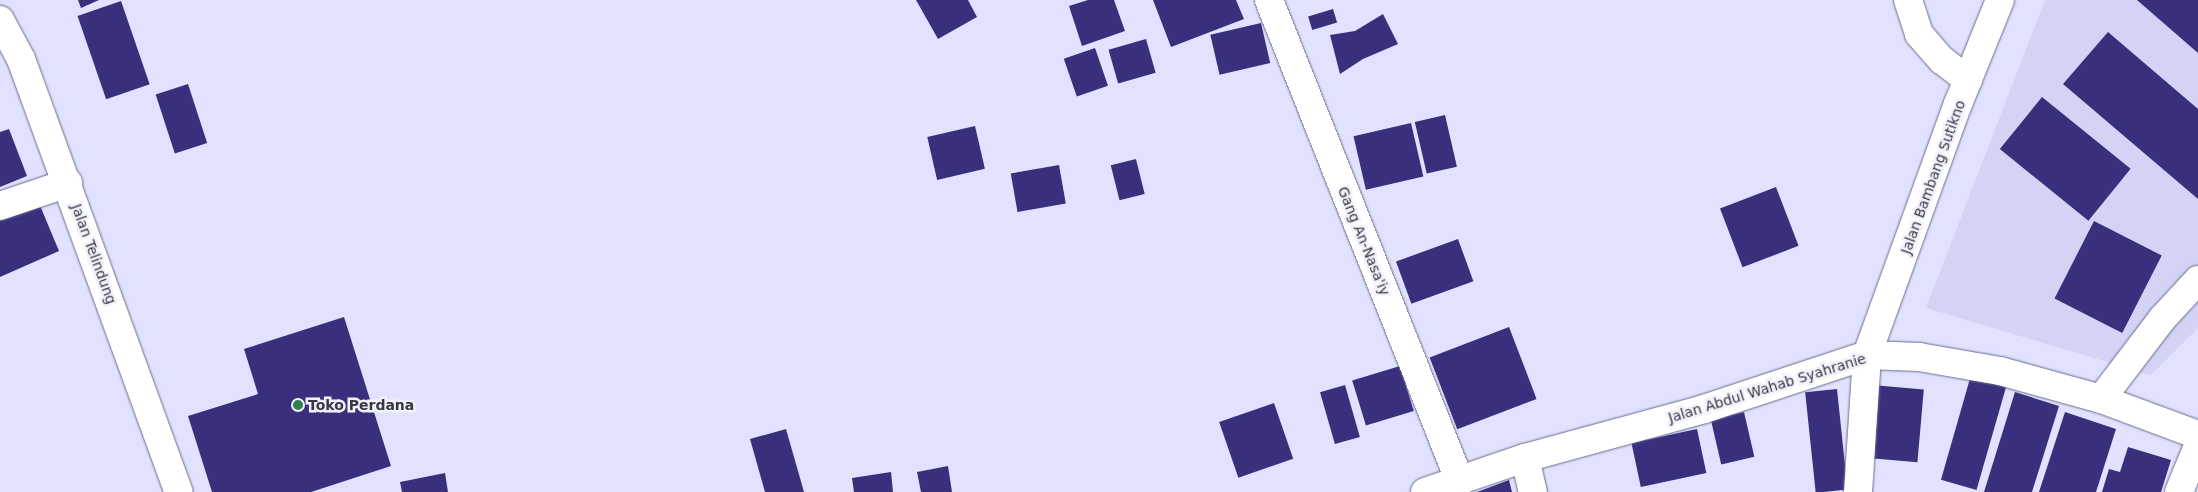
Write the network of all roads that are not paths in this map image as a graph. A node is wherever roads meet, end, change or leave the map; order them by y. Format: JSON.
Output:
{"nodes":[{"id":1,"x":1269,"y":0,"type":"edge"},
{"id":2,"x":1908,"y":0,"type":"edge"},
{"id":3,"x":2000,"y":0,"type":"edge"},
{"id":4,"x":0,"y":20,"type":"edge"},
{"id":5,"x":1968,"y":80,"type":"junction"},
{"id":6,"x":68,"y":183,"type":"junction"},
{"id":7,"x":0,"y":206,"type":"edge"},
{"id":8,"x":2198,"y":280,"type":"edge"},
{"id":9,"x":1867,"y":355,"type":"junction"},
{"id":10,"x":2101,"y":399,"type":"junction"},
{"id":11,"x":2198,"y":435,"type":"edge"},
{"id":12,"x":2198,"y":446,"type":"edge"},
{"id":13,"x":1525,"y":458,"type":"junction"},
{"id":14,"x":1460,"y":482,"type":"junction"},
{"id":15,"x":179,"y":492,"type":"edge"},
{"id":16,"x":1425,"y":492,"type":"edge"},
{"id":17,"x":1532,"y":492,"type":"edge"},
{"id":18,"x":1858,"y":492,"type":"edge"},
{"id":19,"x":2179,"y":492,"type":"edge"}],
"edges":[{"from":1,"to":14,"type":"street","name":"Gang An-Nasa'iy"},
{"from":2,"to":5,"type":"street"},
{"from":3,"to":5,"type":"street","name":"Jalan Bambang Sutikno"},
{"from":4,"to":6,"type":"street","name":"Jalan Telindung"},
{"from":5,"to":9,"type":"street","name":"Jalan Bambang Sutikno"},
{"from":6,"to":7,"type":"street"},
{"from":6,"to":15,"type":"street","name":"Jalan Telindung"},
{"from":8,"to":10,"type":"street"},
{"from":9,"to":10,"type":"street","name":"Jalan Abdul Wahab Syahranie"},
{"from":9,"to":13,"type":"street","name":"Jalan Abdul Wahab Syahranie"},
{"from":9,"to":18,"type":"street","name":"Jalan Bambang Sutikno"},
{"from":10,"to":11,"type":"street","name":"Jalan Abdul Wahab Syahranie"},
{"from":12,"to":19,"type":"street"},
{"from":13,"to":14,"type":"street","name":"Jalan Abdul Wahab Syahranie"},
{"from":13,"to":17,"type":"street"},
{"from":14,"to":16,"type":"street","name":"Jalan Abdul Wahab Syahranie"}]}
